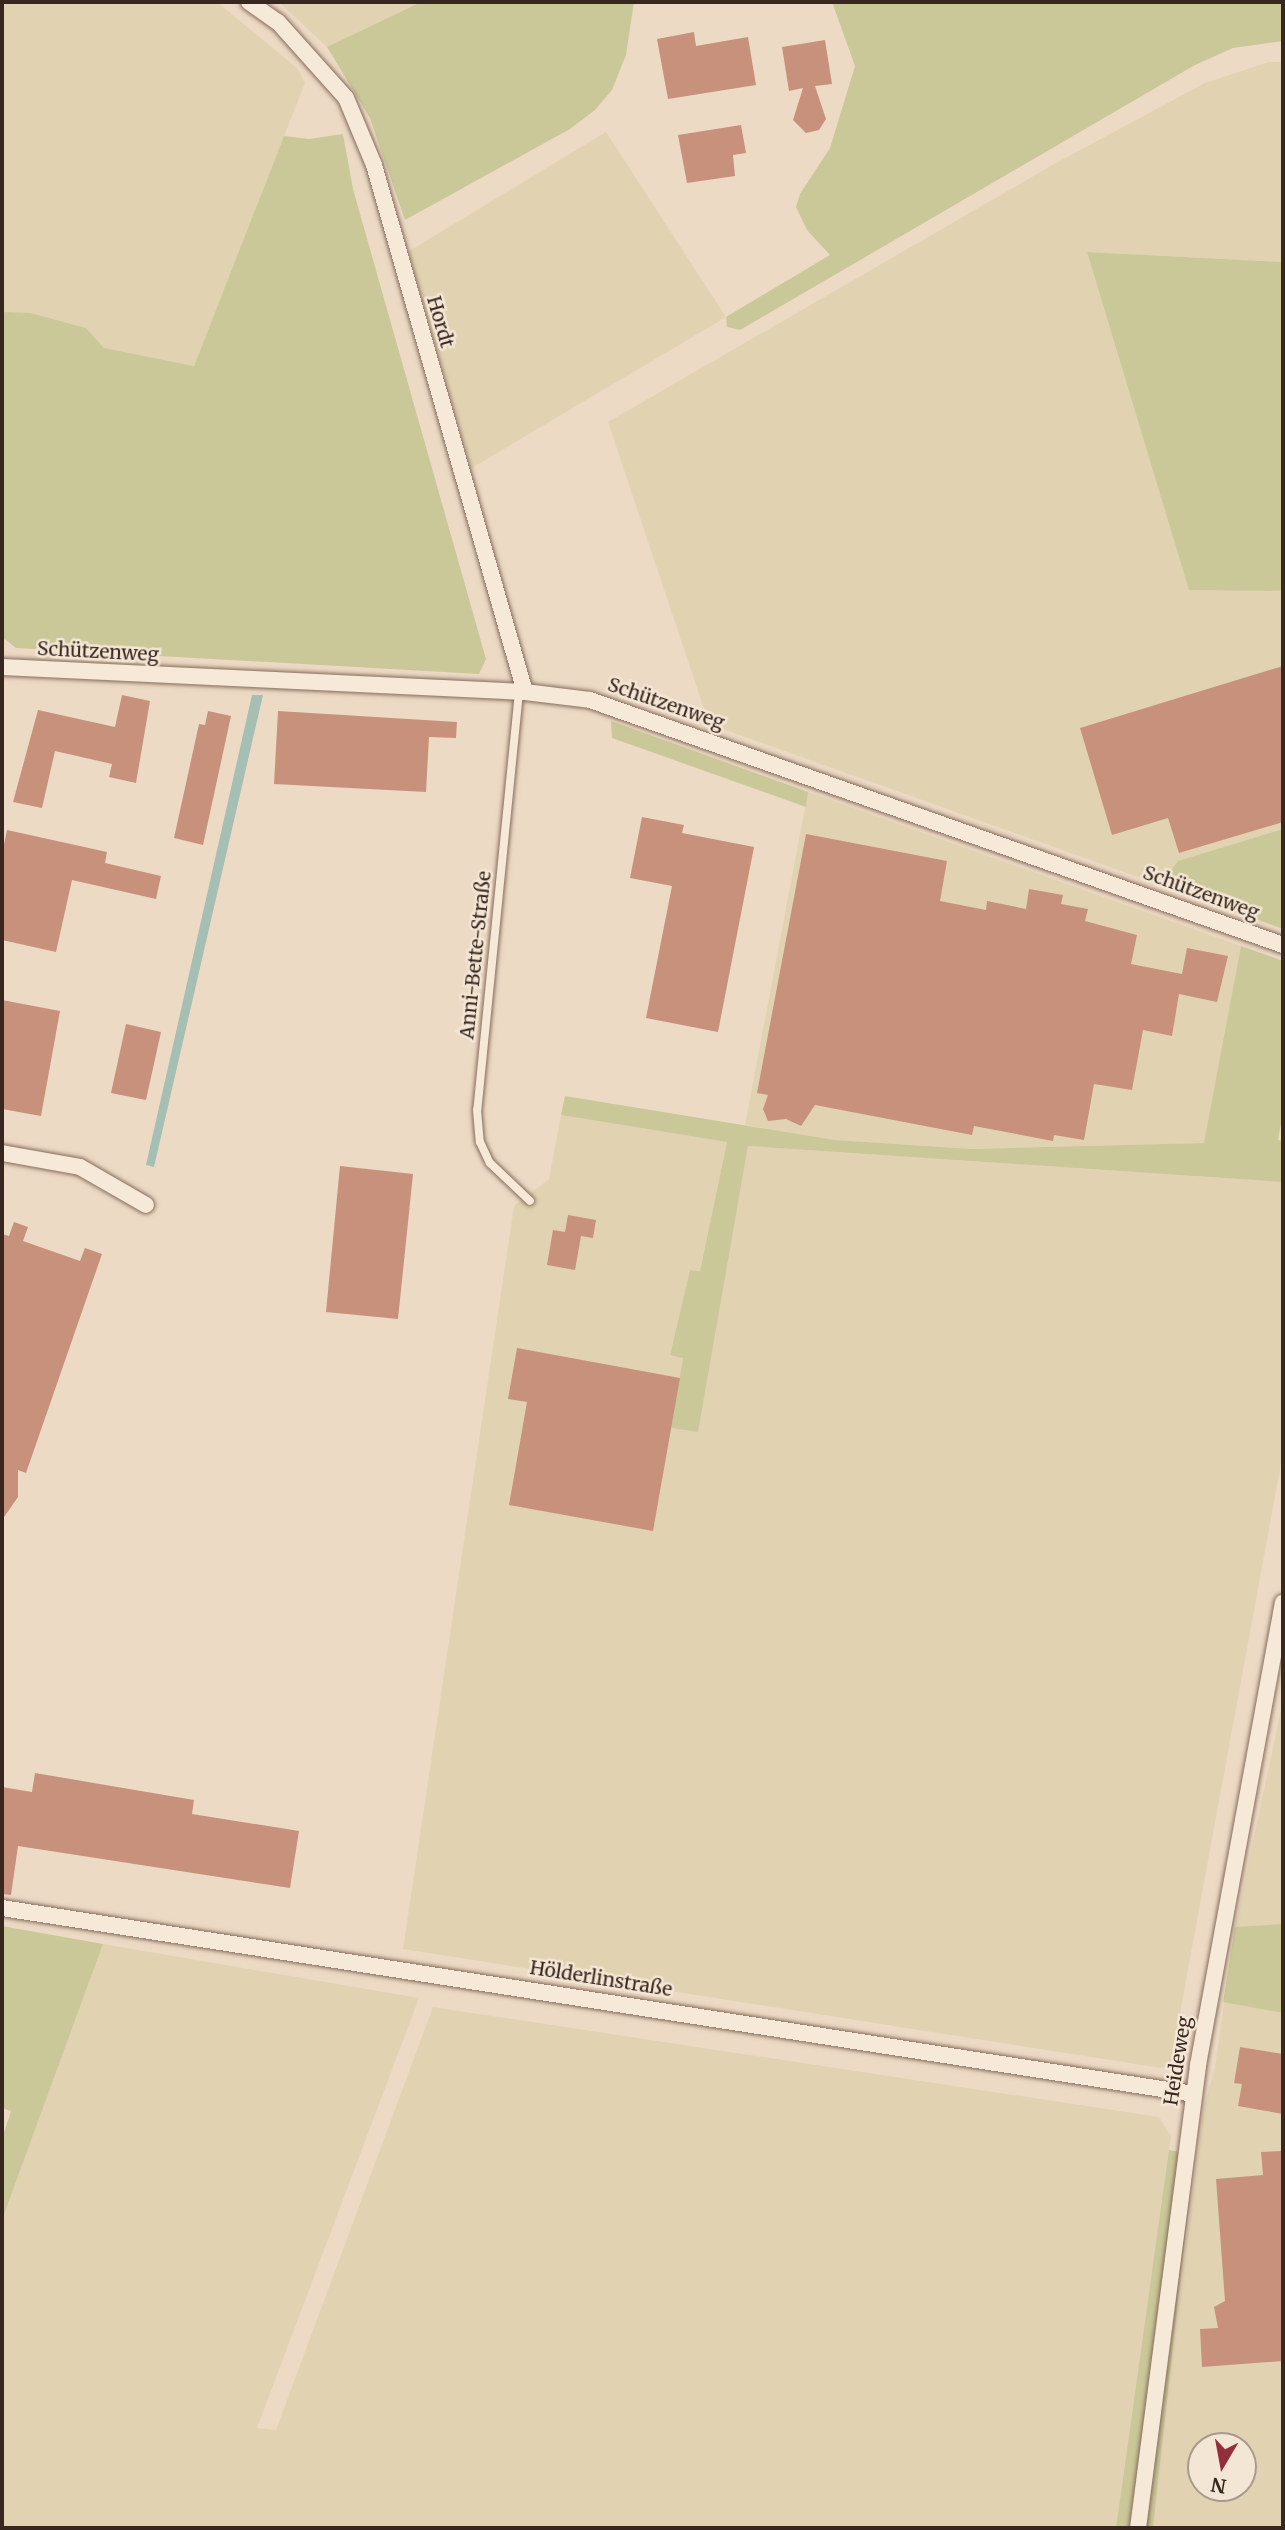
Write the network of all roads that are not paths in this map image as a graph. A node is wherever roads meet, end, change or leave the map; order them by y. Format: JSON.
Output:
{"nodes":[{"id":1,"x":249,"y":2,"type":"edge"},
{"id":2,"x":2,"y":667,"type":"edge"},
{"id":3,"x":522,"y":692,"type":"junction"},
{"id":4,"x":1283,"y":945,"type":"edge"},
{"id":5,"x":2,"y":1153,"type":"edge"},
{"id":6,"x":530,"y":1201,"type":"dead end"},
{"id":7,"x":146,"y":1205,"type":"dead end"},
{"id":8,"x":1283,"y":1603,"type":"edge"},
{"id":9,"x":2,"y":1908,"type":"edge"},
{"id":10,"x":1194,"y":2094,"type":"junction"},
{"id":11,"x":1138,"y":2528,"type":"edge"}],
"edges":[{"from":1,"to":3,"type":"street","name":"Hordt"},
{"from":2,"to":3,"type":"street","name":"Schützenweg"},
{"from":3,"to":4,"type":"street","name":"Schützenweg"},
{"from":3,"to":6,"type":"lane","name":"Anni-Bette-Straße"},
{"from":5,"to":7,"type":"street"},
{"from":8,"to":10,"type":"street","name":"Heideweg"},
{"from":9,"to":10,"type":"street","name":"Hölderlinstraße"},
{"from":10,"to":11,"type":"street","name":"Heideweg"}]}
